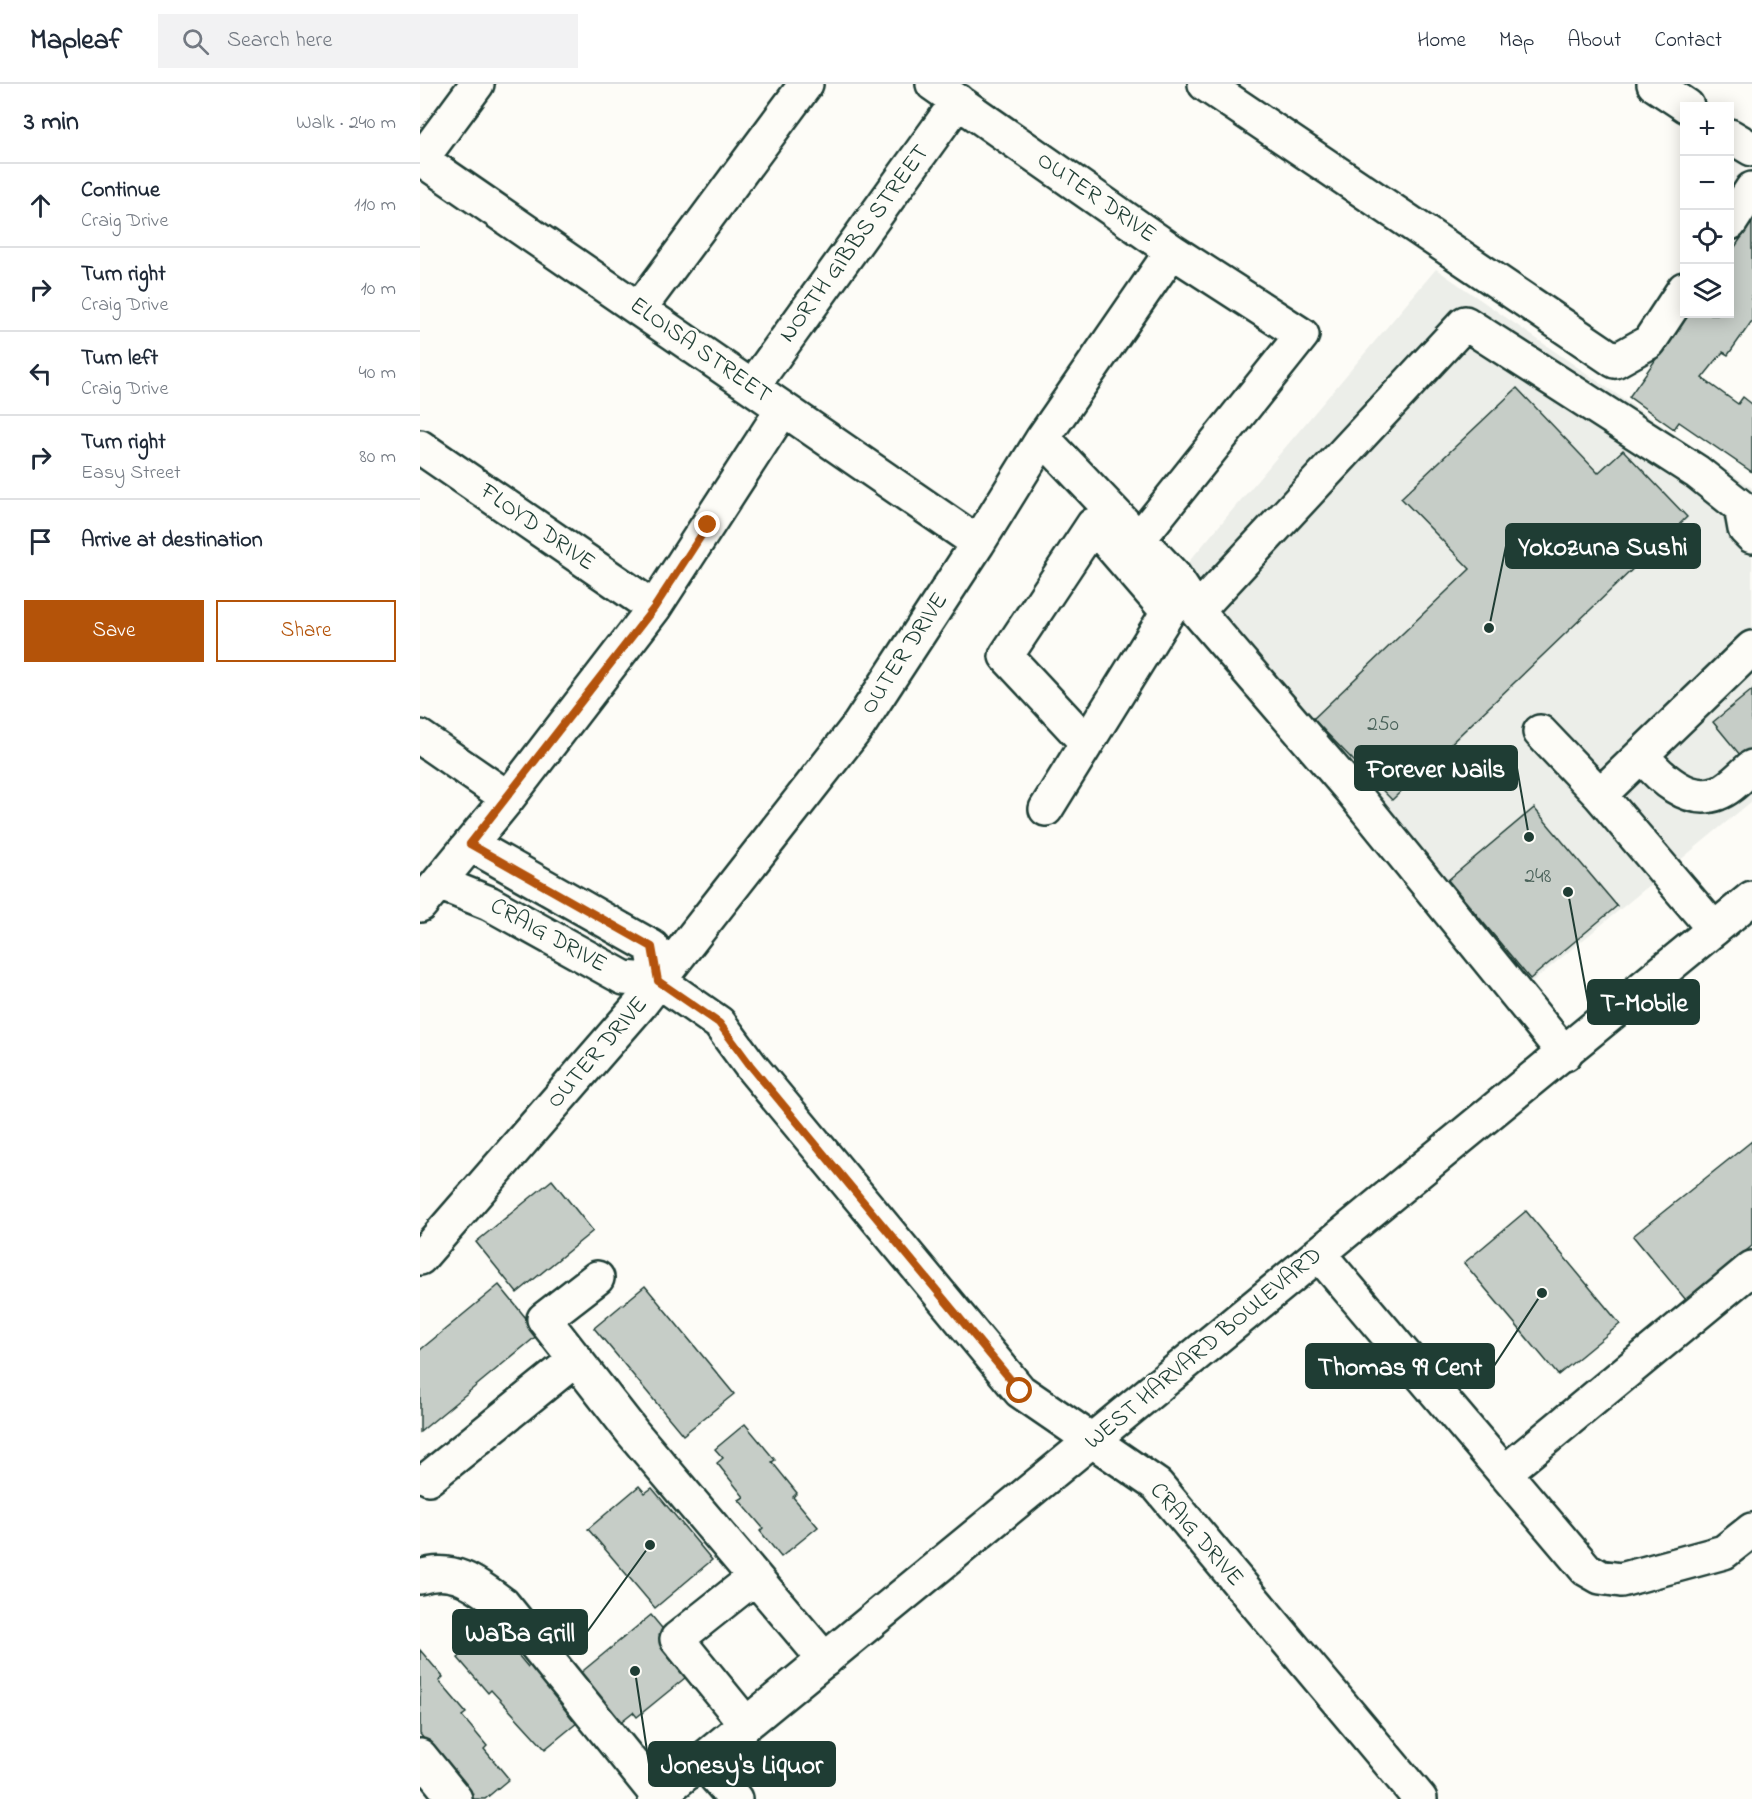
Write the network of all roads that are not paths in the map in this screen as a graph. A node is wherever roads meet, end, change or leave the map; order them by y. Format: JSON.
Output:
{"nodes":[{"id":1,"x":477,"y":84,"type":"edge"},
{"id":2,"x":806,"y":84,"type":"edge"},
{"id":3,"x":1205,"y":84,"type":"edge"},
{"id":4,"x":1654,"y":84,"type":"edge"},
{"id":5,"x":946,"y":93,"type":"edge"},
{"id":6,"x":1681,"y":102,"type":"edge"},
{"id":7,"x":1734,"y":138,"type":"edge"},
{"id":8,"x":1752,"y":149,"type":"edge"},
{"id":9,"x":421,"y":160,"type":"edge"},
{"id":10,"x":1752,"y":189,"type":"edge"},
{"id":11,"x":1734,"y":217,"type":"edge"},
{"id":12,"x":1172,"y":251,"type":"junction"},
{"id":13,"x":1680,"y":296,"type":"edge"},
{"id":14,"x":639,"y":309,"type":"junction"},
{"id":15,"x":752,"y":387,"type":"junction"},
{"id":16,"x":783,"y":409,"type":"junction"},
{"id":17,"x":1043,"y":438,"type":"junction"},
{"id":18,"x":420,"y":447,"type":"edge"},
{"id":19,"x":1752,"y":536,"type":"edge"},
{"id":20,"x":1139,"y":539,"type":"junction"},
{"id":21,"x":978,"y":543,"type":"junction"},
{"id":22,"x":654,"y":608,"type":"junction"},
{"id":23,"x":1197,"y":611,"type":"junction"},
{"id":24,"x":1752,"y":648,"type":"edge"},
{"id":25,"x":1540,"y":732,"type":"dead end"},
{"id":26,"x":420,"y":737,"type":"edge"},
{"id":27,"x":1088,"y":743,"type":"junction"},
{"id":28,"x":1642,"y":756,"type":"junction"},
{"id":29,"x":1752,"y":767,"type":"edge"},
{"id":30,"x":1599,"y":795,"type":"junction"},
{"id":31,"x":508,"y":798,"type":"junction"},
{"id":32,"x":1046,"y":809,"type":"dead end"},
{"id":33,"x":470,"y":844,"type":"junction"},
{"id":34,"x":430,"y":894,"type":"edge"},
{"id":35,"x":1752,"y":898,"type":"edge"},
{"id":36,"x":1714,"y":929,"type":"junction"},
{"id":37,"x":658,"y":981,"type":"junction"},
{"id":38,"x":1565,"y":1054,"type":"junction"},
{"id":39,"x":1320,"y":1254,"type":"junction"},
{"id":40,"x":420,"y":1257,"type":"edge"},
{"id":41,"x":1752,"y":1268,"type":"edge"},
{"id":42,"x":597,"y":1278,"type":"dead end"},
{"id":43,"x":576,"y":1359,"type":"junction"},
{"id":44,"x":1092,"y":1442,"type":"junction"},
{"id":45,"x":1504,"y":1473,"type":"junction"},
{"id":46,"x":429,"y":1478,"type":"dead end"},
{"id":47,"x":1752,"y":1530,"type":"edge"},
{"id":48,"x":420,"y":1577,"type":"edge"},
{"id":49,"x":754,"y":1577,"type":"junction"},
{"id":50,"x":825,"y":1660,"type":"junction"},
{"id":51,"x":746,"y":1724,"type":"junction"},
{"id":52,"x":420,"y":1756,"type":"edge"},
{"id":53,"x":702,"y":1761,"type":"junction"},
{"id":54,"x":657,"y":1798,"type":"edge"},
{"id":55,"x":455,"y":1799,"type":"edge"},
{"id":56,"x":735,"y":1799,"type":"edge"},
{"id":57,"x":1420,"y":1799,"type":"edge"}],
"edges":[{"from":1,"to":9,"type":"main road"},
{"from":2,"to":14,"type":"main road"},
{"from":3,"to":13,"type":"main road"},
{"from":4,"to":6,"type":"main road"},
{"from":5,"to":12,"type":"main road","name":"OUTER DRIVE"},
{"from":5,"to":15,"type":"main road","name":"NORTH GIBBS STREET"},
{"from":7,"to":8,"type":"main road"},
{"from":9,"to":14,"type":"main road","name":"ELOISA STREET"},
{"from":10,"to":11,"type":"main road"},
{"from":12,"to":17,"type":"main road","name":"OUTER DRIVE"},
{"from":12,"to":20,"type":"main road"},
{"from":14,"to":15,"type":"main road","name":"ELOISA STREET"},
{"from":15,"to":16,"type":"main road","name":"ELOISA STREET"},
{"from":16,"to":21,"type":"main road","name":"ELOISA STREET"},
{"from":16,"to":22,"type":"main road"},
{"from":17,"to":20,"type":"main road"},
{"from":17,"to":21,"type":"main road","name":"OUTER DRIVE"},
{"from":18,"to":22,"type":"main road","name":"FLOYD DRIVE"},
{"from":19,"to":23,"type":"main road"},
{"from":20,"to":23,"type":"main road"},
{"from":21,"to":37,"type":"main road","name":"OUTER DRIVE"},
{"from":22,"to":31,"type":"main road"},
{"from":23,"to":38,"type":"main road"},
{"from":24,"to":28,"type":"main road"},
{"from":25,"to":30,"type":"main road"},
{"from":26,"to":31,"type":"main road"},
{"from":27,"to":27,"type":"main road"},
{"from":27,"to":32,"type":"main road"},
{"from":28,"to":29,"type":"main road"},
{"from":28,"to":30,"type":"main road"},
{"from":30,"to":36,"type":"main road"},
{"from":31,"to":33,"type":"main road"},
{"from":33,"to":34,"type":"main road"},
{"from":33,"to":37,"type":"main road","name":"CRAIG DRIVE"},
{"from":34,"to":37,"type":"main road","name":"CRAIG DRIVE"},
{"from":35,"to":36,"type":"main road","name":"WEST HARVARD BOULEVARD"},
{"from":36,"to":38,"type":"main road","name":"WEST HARVARD BOULEVARD"},
{"from":37,"to":40,"type":"main road","name":"OUTER DRIVE"},
{"from":37,"to":44,"type":"main road","name":"CRAIG DRIVE"},
{"from":38,"to":39,"type":"main road","name":"WEST HARVARD BOULEVARD"},
{"from":39,"to":44,"type":"main road","name":"WEST HARVARD BOULEVARD"},
{"from":39,"to":45,"type":"main road"},
{"from":41,"to":45,"type":"main road"},
{"from":42,"to":43,"type":"main road"},
{"from":43,"to":46,"type":"main road"},
{"from":43,"to":49,"type":"main road"},
{"from":44,"to":50,"type":"main road","name":"WEST HARVARD BOULEVARD"},
{"from":44,"to":57,"type":"main road","name":"CRAIG DRIVE"},
{"from":45,"to":47,"type":"main road"},
{"from":48,"to":54,"type":"main road"},
{"from":49,"to":50,"type":"main road"},
{"from":49,"to":51,"type":"main road"},
{"from":50,"to":51,"type":"main road","name":"WEST HARVARD BOULEVARD"},
{"from":51,"to":53,"type":"main road","name":"WEST HARVARD BOULEVARD"},
{"from":52,"to":55,"type":"main road"},
{"from":53,"to":54,"type":"main road","name":"WEST HARVARD BOULEVARD"},
{"from":53,"to":56,"type":"main road"}]}
